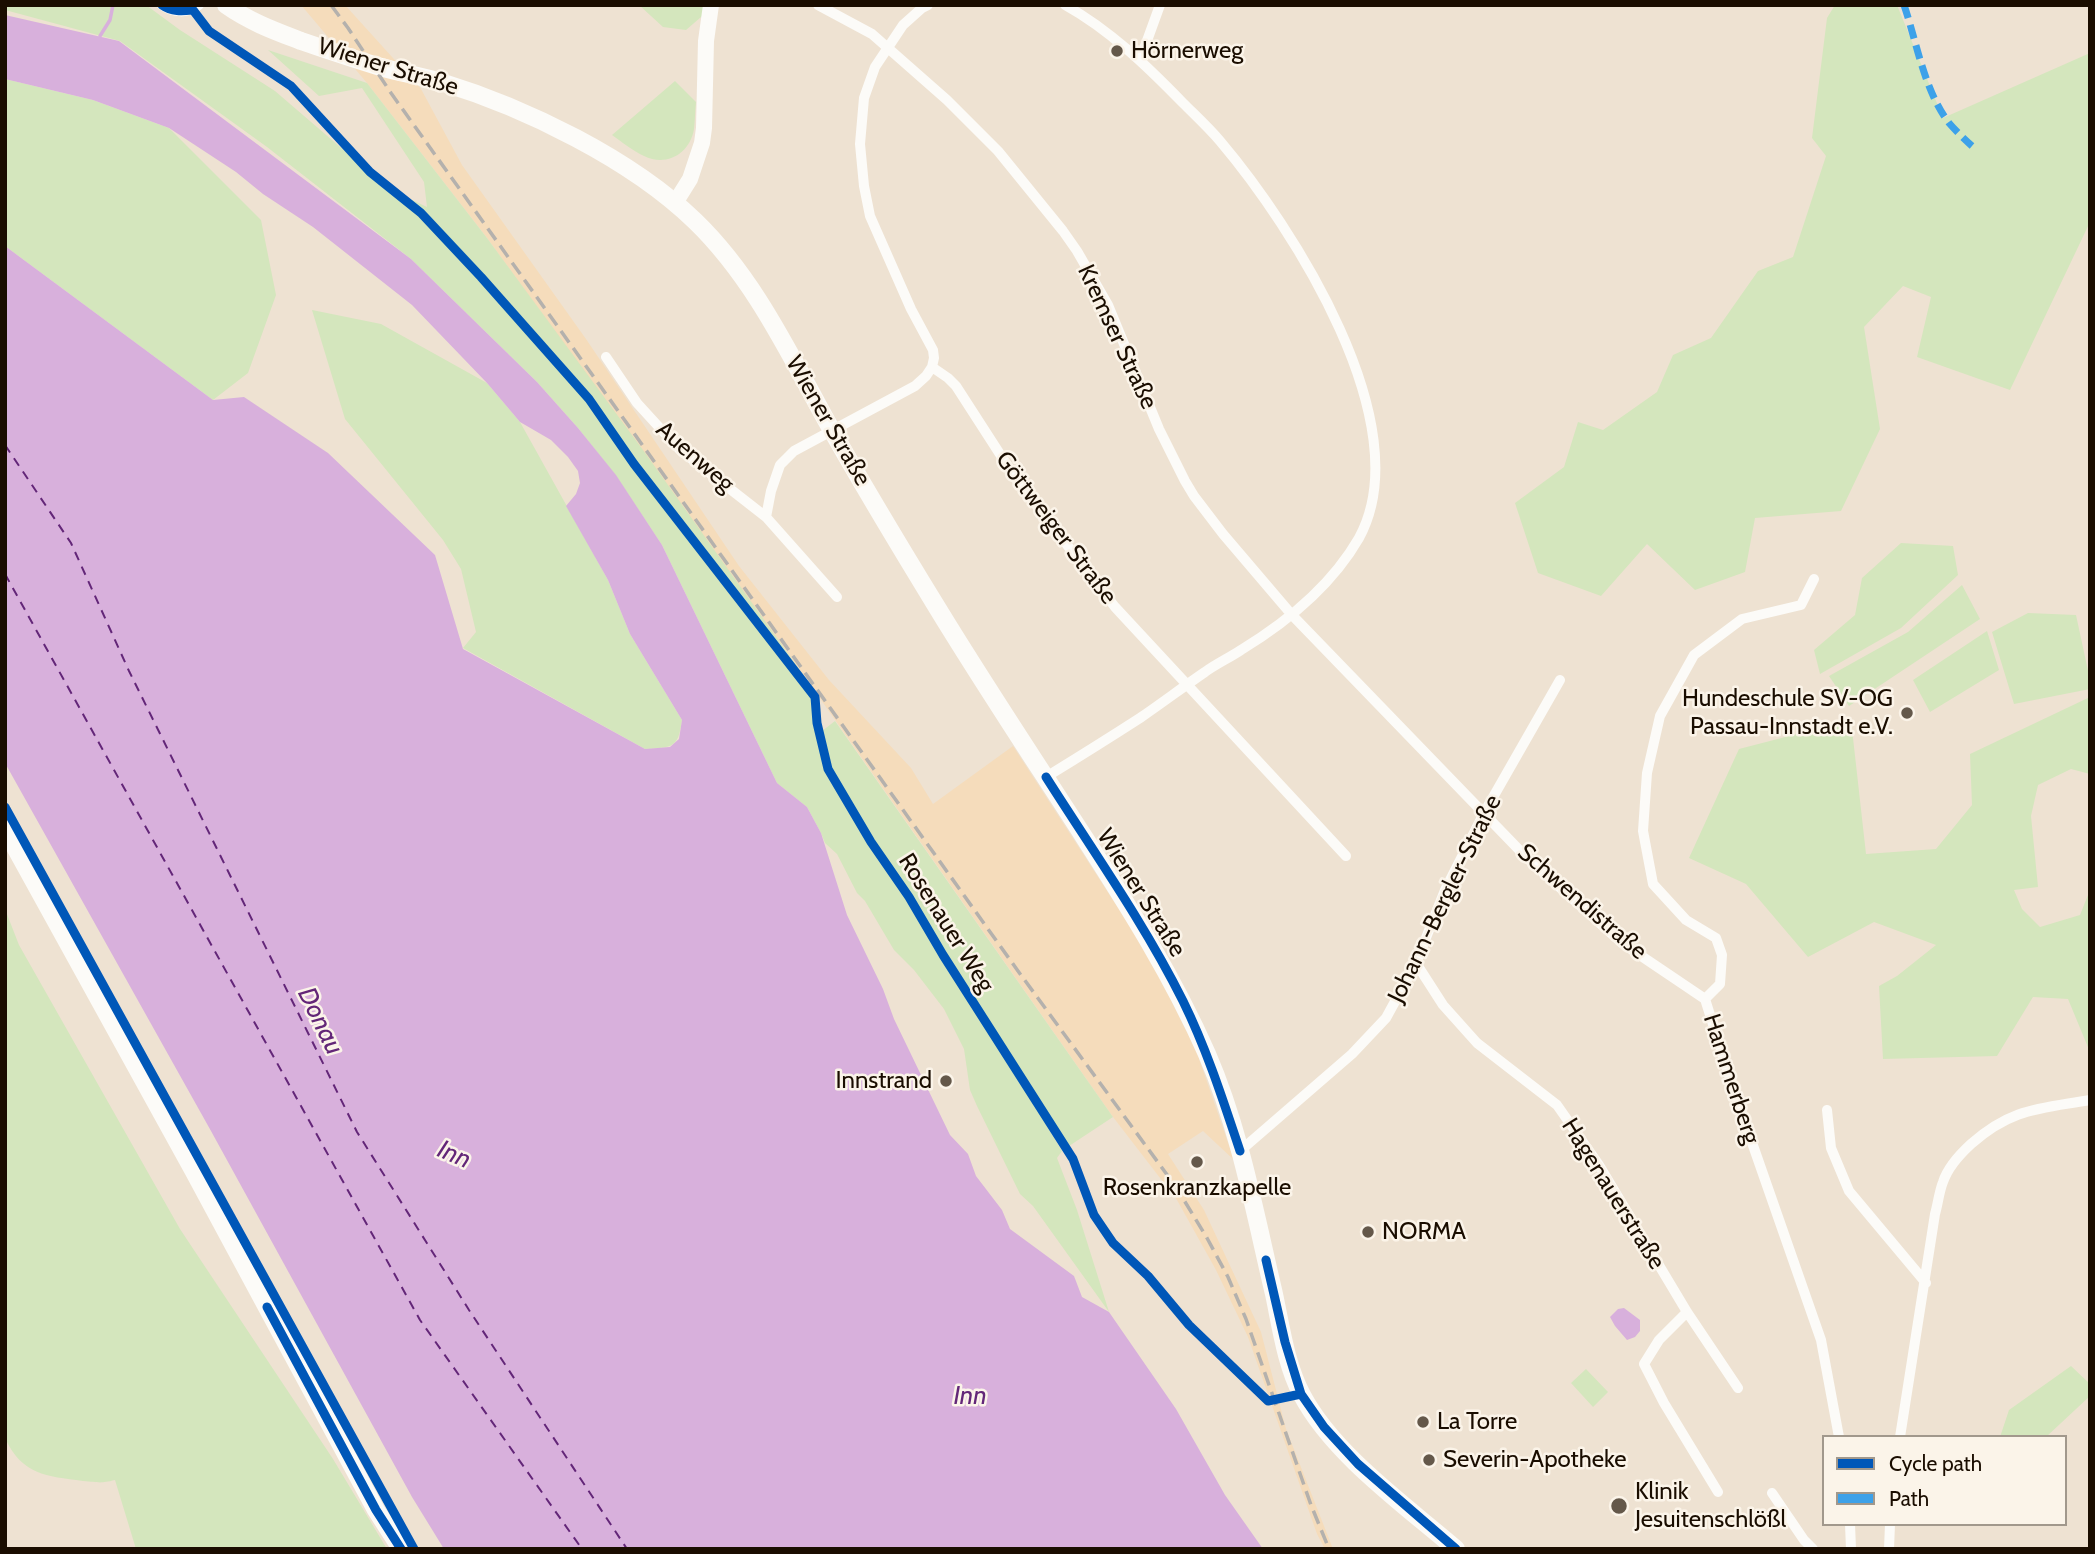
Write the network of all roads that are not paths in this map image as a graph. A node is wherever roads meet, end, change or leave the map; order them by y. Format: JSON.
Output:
{"nodes":[{"id":1,"x":162,"y":5,"type":"edge"},
{"id":2,"x":199,"y":5,"type":"edge"},
{"id":3,"x":226,"y":5,"type":"edge"},
{"id":4,"x":711,"y":5,"type":"edge"},
{"id":5,"x":818,"y":5,"type":"edge"},
{"id":6,"x":928,"y":5,"type":"edge"},
{"id":7,"x":1066,"y":5,"type":"edge"},
{"id":8,"x":1160,"y":5,"type":"edge"},
{"id":9,"x":249,"y":13,"type":"edge"},
{"id":10,"x":888,"y":47,"type":"junction"},
{"id":11,"x":1140,"y":60,"type":"junction"},
{"id":12,"x":675,"y":204,"type":"junction"},
{"id":13,"x":606,"y":357,"type":"dead end"},
{"id":14,"x":932,"y":367,"type":"junction"},
{"id":15,"x":832,"y":431,"type":"junction"},
{"id":16,"x":766,"y":517,"type":"junction"},
{"id":17,"x":1814,"y":579,"type":"dead end"},
{"id":18,"x":837,"y":597,"type":"dead end"},
{"id":19,"x":1292,"y":615,"type":"junction"},
{"id":20,"x":1560,"y":680,"type":"dead end"},
{"id":21,"x":1186,"y":684,"type":"junction"},
{"id":22,"x":1046,"y":777,"type":"junction"},
{"id":23,"x":1484,"y":813,"type":"junction"},
{"id":24,"x":5,"y":828,"type":"edge"},
{"id":25,"x":1346,"y":856,"type":"dead end"},
{"id":26,"x":1416,"y":963,"type":"junction"},
{"id":27,"x":1705,"y":999,"type":"junction"},
{"id":28,"x":2090,"y":1100,"type":"edge"},
{"id":29,"x":1827,"y":1110,"type":"dead end"},
{"id":30,"x":1240,"y":1151,"type":"junction"},
{"id":31,"x":1926,"y":1283,"type":"junction"},
{"id":32,"x":1687,"y":1312,"type":"junction"},
{"id":33,"x":1738,"y":1388,"type":"dead end"},
{"id":34,"x":1839,"y":1435,"type":"edge"},
{"id":35,"x":1900,"y":1435,"type":"edge"},
{"id":36,"x":1718,"y":1492,"type":"dead end"},
{"id":37,"x":1772,"y":1493,"type":"dead end"},
{"id":38,"x":1850,"y":1526,"type":"edge"},
{"id":39,"x":1890,"y":1526,"type":"edge"},
{"id":40,"x":401,"y":1549,"type":"edge"},
{"id":41,"x":1455,"y":1549,"type":"edge"},
{"id":42,"x":1814,"y":1549,"type":"edge"},
{"id":43,"x":1851,"y":1549,"type":"edge"},
{"id":44,"x":1889,"y":1549,"type":"edge"}],
"edges":[{"from":1,"to":2,"type":"street"},
{"from":3,"to":9,"type":"main road","name":"Wiener Straße"},
{"from":4,"to":12,"type":"main road"},
{"from":5,"to":10,"type":"street","name":"Kremser Straße"},
{"from":6,"to":10,"type":"street"},
{"from":7,"to":11,"type":"street"},
{"from":8,"to":11,"type":"street"},
{"from":9,"to":12,"type":"main road","name":"Wiener Straße"},
{"from":10,"to":14,"type":"street"},
{"from":10,"to":19,"type":"street","name":"Kremser Straße"},
{"from":11,"to":19,"type":"street"},
{"from":12,"to":15,"type":"main road","name":"Wiener Straße"},
{"from":13,"to":16,"type":"street","name":"Auenweg"},
{"from":14,"to":15,"type":"street"},
{"from":14,"to":21,"type":"street","name":"Göttweiger Straße"},
{"from":15,"to":16,"type":"street","name":"Auenweg"},
{"from":15,"to":22,"type":"main road","name":"Wiener Straße"},
{"from":16,"to":18,"type":"street","name":"Auenweg"},
{"from":17,"to":27,"type":"street","name":"Hammerberg"},
{"from":19,"to":21,"type":"street"},
{"from":19,"to":23,"type":"street","name":"Schwendistraße"},
{"from":20,"to":23,"type":"street","name":"Johann-Bergler-Straße"},
{"from":21,"to":22,"type":"street"},
{"from":21,"to":25,"type":"street"},
{"from":22,"to":30,"type":"main road","name":"Wiener Straße"},
{"from":23,"to":26,"type":"street","name":"Johann-Bergler-Straße"},
{"from":23,"to":27,"type":"street","name":"Schwendistraße"},
{"from":24,"to":40,"type":"main road"},
{"from":26,"to":30,"type":"street","name":"Johann-Bergler-Straße"},
{"from":26,"to":32,"type":"street","name":"Hagenauerstraße"},
{"from":27,"to":34,"type":"street","name":"Hammerberg"},
{"from":28,"to":31,"type":"street"},
{"from":29,"to":31,"type":"street"},
{"from":30,"to":41,"type":"main road","name":"Wiener Straße"},
{"from":31,"to":35,"type":"street"},
{"from":32,"to":33,"type":"street","name":"Hagenauerstraße"},
{"from":32,"to":36,"type":"street"},
{"from":37,"to":42,"type":"street"},
{"from":38,"to":43,"type":"street"},
{"from":39,"to":44,"type":"street"}]}
